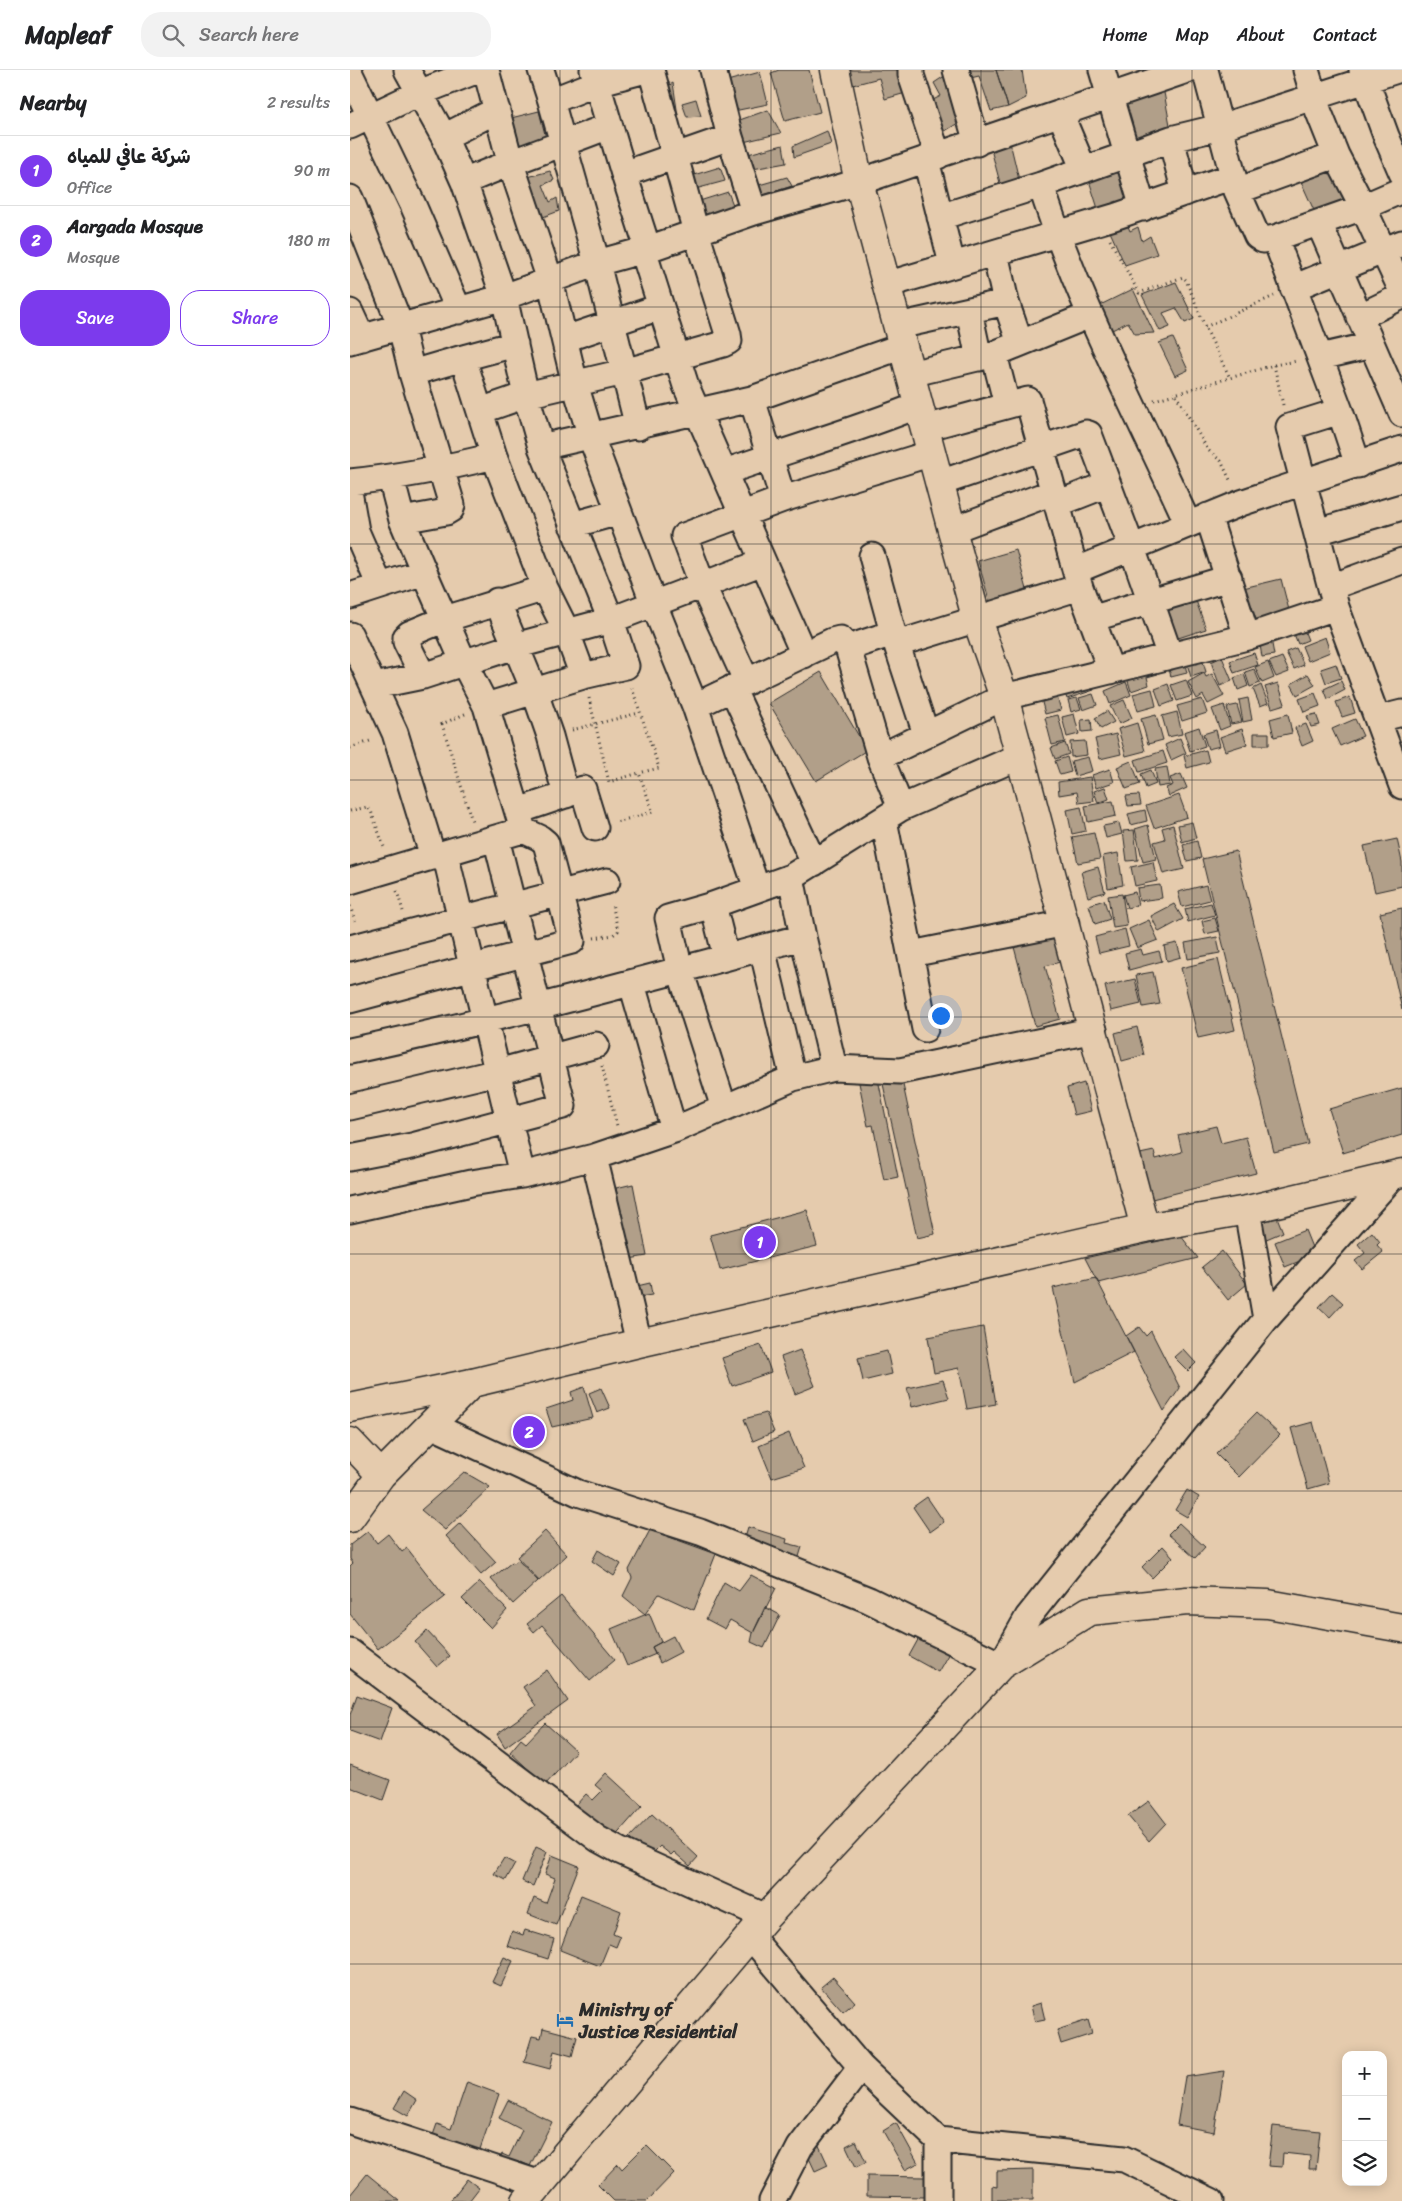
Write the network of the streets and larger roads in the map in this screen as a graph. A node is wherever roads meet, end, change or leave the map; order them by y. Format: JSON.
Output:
{"nodes":[{"id":1,"x":407,"y":70,"type":"edge"},
{"id":2,"x":486,"y":70,"type":"edge"},
{"id":3,"x":541,"y":70,"type":"edge"},
{"id":4,"x":646,"y":70,"type":"edge"},
{"id":5,"x":651,"y":70,"type":"edge"},
{"id":6,"x":713,"y":70,"type":"edge"},
{"id":7,"x":835,"y":70,"type":"edge"},
{"id":8,"x":911,"y":70,"type":"edge"},
{"id":9,"x":956,"y":70,"type":"edge"},
{"id":10,"x":1102,"y":70,"type":"edge"},
{"id":11,"x":1187,"y":70,"type":"edge"},
{"id":12,"x":1205,"y":70,"type":"edge"},
{"id":13,"x":1306,"y":70,"type":"edge"},
{"id":14,"x":1398,"y":70,"type":"edge"},
{"id":15,"x":465,"y":72,"type":"edge"},
{"id":16,"x":350,"y":74,"type":"edge"},
{"id":17,"x":1364,"y":75,"type":"edge"},
{"id":18,"x":1152,"y":76,"type":"edge"},
{"id":19,"x":595,"y":77,"type":"edge"},
{"id":20,"x":418,"y":93,"type":"junction"},
{"id":21,"x":1111,"y":96,"type":"junction"},
{"id":22,"x":1314,"y":96,"type":"junction"},
{"id":23,"x":551,"y":101,"type":"junction"},
{"id":24,"x":497,"y":110,"type":"junction"},
{"id":25,"x":1060,"y":113,"type":"junction"},
{"id":26,"x":360,"y":121,"type":"edge"},
{"id":27,"x":609,"y":126,"type":"junction"},
{"id":28,"x":1220,"y":126,"type":"junction"},
{"id":29,"x":1394,"y":133,"type":"edge"},
{"id":30,"x":444,"y":137,"type":"junction"},
{"id":31,"x":730,"y":137,"type":"junction"},
{"id":32,"x":1171,"y":139,"type":"junction"},
{"id":33,"x":977,"y":143,"type":"junction"},
{"id":34,"x":564,"y":144,"type":"junction"},
{"id":35,"x":675,"y":154,"type":"junction"},
{"id":36,"x":1128,"y":155,"type":"junction"},
{"id":37,"x":1336,"y":156,"type":"junction"},
{"id":38,"x":932,"y":158,"type":"junction"},
{"id":39,"x":510,"y":161,"type":"junction"},
{"id":40,"x":1084,"y":170,"type":"junction"},
{"id":41,"x":1402,"y":173,"type":"edge"},
{"id":42,"x":624,"y":174,"type":"junction"},
{"id":43,"x":464,"y":182,"type":"junction"},
{"id":44,"x":859,"y":182,"type":"junction"},
{"id":45,"x":1235,"y":184,"type":"junction"},
{"id":46,"x":1041,"y":185,"type":"junction"},
{"id":47,"x":1402,"y":190,"type":"edge"},
{"id":48,"x":1186,"y":193,"type":"junction"},
{"id":49,"x":350,"y":198,"type":"edge"},
{"id":50,"x":1363,"y":207,"type":"junction"},
{"id":51,"x":1143,"y":208,"type":"junction"},
{"id":52,"x":754,"y":212,"type":"junction"},
{"id":53,"x":940,"y":216,"type":"junction"},
{"id":54,"x":1319,"y":223,"type":"junction"},
{"id":55,"x":696,"y":232,"type":"junction"},
{"id":56,"x":1057,"y":234,"type":"junction"},
{"id":57,"x":1275,"y":238,"type":"junction"},
{"id":58,"x":1393,"y":248,"type":"edge"},
{"id":59,"x":645,"y":250,"type":"junction"},
{"id":60,"x":995,"y":253,"type":"junction"},
{"id":61,"x":597,"y":263,"type":"junction"},
{"id":62,"x":952,"y":264,"type":"junction"},
{"id":63,"x":1339,"y":271,"type":"junction"},
{"id":64,"x":550,"y":280,"type":"junction"},
{"id":65,"x":886,"y":285,"type":"junction"},
{"id":66,"x":1292,"y":288,"type":"junction"},
{"id":67,"x":1402,"y":291,"type":"edge"},
{"id":68,"x":1402,"y":296,"type":"edge"},
{"id":69,"x":504,"y":297,"type":"junction"},
{"id":70,"x":1006,"y":302,"type":"junction"},
{"id":71,"x":660,"y":308,"type":"junction"},
{"id":72,"x":458,"y":311,"type":"junction"},
{"id":73,"x":969,"y":311,"type":"junction"},
{"id":74,"x":350,"y":312,"type":"edge"},
{"id":75,"x":1090,"y":315,"type":"junction"},
{"id":76,"x":1359,"y":317,"type":"junction"},
{"id":77,"x":611,"y":325,"type":"junction"},
{"id":78,"x":401,"y":327,"type":"junction"},
{"id":79,"x":900,"y":336,"type":"junction"},
{"id":80,"x":564,"y":339,"type":"junction"},
{"id":81,"x":356,"y":340,"type":"edge"},
{"id":82,"x":1020,"y":343,"type":"junction"},
{"id":83,"x":514,"y":344,"type":"junction"},
{"id":84,"x":1372,"y":345,"type":"junction"},
{"id":85,"x":987,"y":356,"type":"junction"},
{"id":86,"x":1320,"y":357,"type":"junction"},
{"id":87,"x":463,"y":358,"type":"junction"},
{"id":88,"x":676,"y":358,"type":"junction"},
{"id":89,"x":624,"y":372,"type":"junction"},
{"id":90,"x":412,"y":373,"type":"junction"},
{"id":91,"x":910,"y":374,"type":"junction"},
{"id":92,"x":575,"y":384,"type":"junction"},
{"id":93,"x":526,"y":395,"type":"junction"},
{"id":94,"x":752,"y":399,"type":"junction"},
{"id":95,"x":1007,"y":405,"type":"junction"},
{"id":96,"x":1340,"y":410,"type":"junction"},
{"id":97,"x":480,"y":411,"type":"junction"},
{"id":98,"x":698,"y":411,"type":"junction"},
{"id":99,"x":1402,"y":414,"type":"edge"},
{"id":100,"x":638,"y":426,"type":"junction"},
{"id":101,"x":925,"y":428,"type":"junction"},
{"id":102,"x":591,"y":437,"type":"junction"},
{"id":103,"x":541,"y":447,"type":"junction"},
{"id":104,"x":1042,"y":448,"type":"junction"},
{"id":105,"x":1402,"y":449,"type":"edge"},
{"id":106,"x":771,"y":455,"type":"junction"},
{"id":107,"x":494,"y":456,"type":"junction"},
{"id":108,"x":1358,"y":464,"type":"junction"},
{"id":109,"x":441,"y":470,"type":"junction"},
{"id":110,"x":725,"y":472,"type":"junction"},
{"id":111,"x":391,"y":478,"type":"junction"},
{"id":112,"x":350,"y":482,"type":"edge"},
{"id":113,"x":940,"y":483,"type":"junction"},
{"id":114,"x":1303,"y":483,"type":"junction"},
{"id":115,"x":1108,"y":484,"type":"junction"},
{"id":116,"x":350,"y":496,"type":"edge"},
{"id":117,"x":1055,"y":498,"type":"junction"},
{"id":118,"x":783,"y":499,"type":"junction"},
{"id":119,"x":1402,"y":507,"type":"edge"},
{"id":120,"x":620,"y":512,"type":"junction"},
{"id":121,"x":744,"y":513,"type":"junction"},
{"id":122,"x":402,"y":520,"type":"junction"},
{"id":123,"x":1198,"y":520,"type":"junction"},
{"id":124,"x":572,"y":525,"type":"junction"},
{"id":125,"x":952,"y":530,"type":"junction"},
{"id":126,"x":353,"y":532,"type":"edge"},
{"id":127,"x":1317,"y":532,"type":"junction"},
{"id":128,"x":1132,"y":548,"type":"junction"},
{"id":129,"x":872,"y":556,"type":"dead end"},
{"id":130,"x":1402,"y":561,"type":"edge"},
{"id":131,"x":763,"y":562,"type":"junction"},
{"id":132,"x":424,"y":572,"type":"junction"},
{"id":133,"x":1229,"y":578,"type":"junction"},
{"id":134,"x":1078,"y":579,"type":"junction"},
{"id":135,"x":702,"y":584,"type":"junction"},
{"id":136,"x":380,"y":586,"type":"junction"},
{"id":137,"x":545,"y":588,"type":"junction"},
{"id":138,"x":350,"y":596,"type":"edge"},
{"id":139,"x":1333,"y":597,"type":"junction"},
{"id":140,"x":497,"y":602,"type":"junction"},
{"id":141,"x":653,"y":602,"type":"junction"},
{"id":142,"x":1151,"y":603,"type":"junction"},
{"id":143,"x":445,"y":619,"type":"junction"},
{"id":144,"x":1091,"y":619,"type":"junction"},
{"id":145,"x":611,"y":620,"type":"junction"},
{"id":146,"x":977,"y":620,"type":"junction"},
{"id":147,"x":566,"y":630,"type":"junction"},
{"id":148,"x":350,"y":635,"type":"edge"},
{"id":149,"x":1247,"y":637,"type":"junction"},
{"id":150,"x":895,"y":638,"type":"junction"},
{"id":151,"x":515,"y":646,"type":"junction"},
{"id":152,"x":848,"y":648,"type":"junction"},
{"id":153,"x":804,"y":655,"type":"junction"},
{"id":154,"x":1170,"y":656,"type":"junction"},
{"id":155,"x":464,"y":663,"type":"junction"},
{"id":156,"x":1111,"y":671,"type":"junction"},
{"id":157,"x":422,"y":676,"type":"junction"},
{"id":158,"x":583,"y":676,"type":"junction"},
{"id":159,"x":740,"y":685,"type":"junction"},
{"id":160,"x":374,"y":686,"type":"junction"},
{"id":161,"x":534,"y":690,"type":"junction"},
{"id":162,"x":1004,"y":697,"type":"junction"},
{"id":163,"x":486,"y":706,"type":"junction"},
{"id":164,"x":695,"y":706,"type":"junction"},
{"id":165,"x":1402,"y":713,"type":"edge"},
{"id":166,"x":1378,"y":719,"type":"junction"},
{"id":167,"x":926,"y":734,"type":"junction"},
{"id":168,"x":880,"y":756,"type":"junction"},
{"id":169,"x":1020,"y":756,"type":"junction"},
{"id":170,"x":1402,"y":786,"type":"edge"},
{"id":171,"x":566,"y":795,"type":"junction"},
{"id":172,"x":892,"y":814,"type":"junction"},
{"id":173,"x":520,"y":821,"type":"junction"},
{"id":174,"x":595,"y":828,"type":"road end"},
{"id":175,"x":488,"y":841,"type":"junction"},
{"id":176,"x":439,"y":855,"type":"junction"},
{"id":177,"x":814,"y":863,"type":"junction"},
{"id":178,"x":791,"y":877,"type":"junction"},
{"id":179,"x":350,"y":881,"type":"edge"},
{"id":180,"x":607,"y":881,"type":"dead end"},
{"id":181,"x":758,"y":889,"type":"junction"},
{"id":182,"x":559,"y":894,"type":"junction"},
{"id":183,"x":513,"y":905,"type":"junction"},
{"id":184,"x":713,"y":905,"type":"junction"},
{"id":185,"x":461,"y":919,"type":"junction"},
{"id":186,"x":1066,"y":923,"type":"junction"},
{"id":187,"x":803,"y":937,"type":"junction"},
{"id":188,"x":350,"y":948,"type":"edge"},
{"id":189,"x":762,"y":948,"type":"junction"},
{"id":190,"x":911,"y":954,"type":"junction"},
{"id":191,"x":526,"y":955,"type":"junction"},
{"id":192,"x":726,"y":957,"type":"junction"},
{"id":193,"x":473,"y":968,"type":"junction"},
{"id":194,"x":680,"y":970,"type":"junction"},
{"id":195,"x":632,"y":984,"type":"junction"},
{"id":196,"x":350,"y":1000,"type":"edge"},
{"id":197,"x":538,"y":1006,"type":"junction"},
{"id":198,"x":485,"y":1020,"type":"junction"},
{"id":199,"x":924,"y":1030,"type":"dead end"},
{"id":200,"x":1094,"y":1030,"type":"junction"},
{"id":201,"x":596,"y":1045,"type":"road end"},
{"id":202,"x":350,"y":1051,"type":"edge"},
{"id":203,"x":551,"y":1056,"type":"junction"},
{"id":204,"x":834,"y":1068,"type":"junction"},
{"id":205,"x":498,"y":1072,"type":"junction"},
{"id":206,"x":793,"y":1078,"type":"junction"},
{"id":207,"x":350,"y":1106,"type":"edge"},
{"id":208,"x":724,"y":1108,"type":"junction"},
{"id":209,"x":510,"y":1121,"type":"junction"},
{"id":210,"x":674,"y":1130,"type":"junction"},
{"id":211,"x":594,"y":1157,"type":"junction"},
{"id":212,"x":350,"y":1158,"type":"edge"},
{"id":213,"x":1398,"y":1174,"type":"edge"},
{"id":214,"x":522,"y":1175,"type":"junction"},
{"id":215,"x":350,"y":1210,"type":"edge"},
{"id":216,"x":1247,"y":1210,"type":"junction"},
{"id":217,"x":1145,"y":1228,"type":"junction"},
{"id":218,"x":1266,"y":1319,"type":"junction"},
{"id":219,"x":639,"y":1343,"type":"junction"},
{"id":220,"x":472,"y":1383,"type":"junction"},
{"id":221,"x":350,"y":1408,"type":"edge"},
{"id":222,"x":431,"y":1425,"type":"junction"},
{"id":223,"x":350,"y":1442,"type":"edge"},
{"id":224,"x":381,"y":1475,"type":"junction"},
{"id":225,"x":350,"y":1518,"type":"edge"},
{"id":226,"x":1402,"y":1628,"type":"edge"},
{"id":227,"x":350,"y":1652,"type":"edge"},
{"id":228,"x":1001,"y":1665,"type":"junction"},
{"id":229,"x":759,"y":1927,"type":"junction"},
{"id":230,"x":861,"y":2067,"type":"junction"},
{"id":231,"x":350,"y":2121,"type":"edge"},
{"id":232,"x":938,"y":2140,"type":"junction"},
{"id":233,"x":533,"y":2192,"type":"edge"},
{"id":234,"x":772,"y":2201,"type":"edge"},
{"id":235,"x":938,"y":2201,"type":"edge"},
{"id":236,"x":1211,"y":2201,"type":"edge"}],
"edges":[{"from":1,"to":20,"type":"street"},
{"from":2,"to":24,"type":"street"},
{"from":3,"to":23,"type":"street"},
{"from":4,"to":19,"type":"street"},
{"from":5,"to":35,"type":"street"},
{"from":6,"to":31,"type":"street"},
{"from":7,"to":44,"type":"street"},
{"from":8,"to":38,"type":"street"},
{"from":9,"to":33,"type":"street"},
{"from":10,"to":21,"type":"street"},
{"from":11,"to":18,"type":"street"},
{"from":12,"to":28,"type":"street"},
{"from":13,"to":22,"type":"street"},
{"from":14,"to":17,"type":"street"},
{"from":15,"to":20,"type":"street"},
{"from":16,"to":26,"type":"street"},
{"from":17,"to":22,"type":"street"},
{"from":17,"to":29,"type":"street"},
{"from":18,"to":21,"type":"street"},
{"from":19,"to":23,"type":"street"},
{"from":19,"to":27,"type":"street"},
{"from":20,"to":26,"type":"street"},
{"from":20,"to":30,"type":"street"},
{"from":21,"to":25,"type":"street"},
{"from":21,"to":36,"type":"street"},
{"from":22,"to":28,"type":"street"},
{"from":22,"to":37,"type":"street"},
{"from":23,"to":34,"type":"street"},
{"from":24,"to":30,"type":"street"},
{"from":24,"to":39,"type":"street"},
{"from":25,"to":33,"type":"street"},
{"from":25,"to":40,"type":"street"},
{"from":26,"to":72,"type":"street"},
{"from":27,"to":34,"type":"street"},
{"from":27,"to":42,"type":"street"},
{"from":28,"to":32,"type":"street"},
{"from":28,"to":45,"type":"street"},
{"from":29,"to":41,"type":"street"},
{"from":30,"to":43,"type":"street"},
{"from":31,"to":35,"type":"street"},
{"from":31,"to":52,"type":"street"},
{"from":32,"to":36,"type":"street"},
{"from":32,"to":48,"type":"street"},
{"from":33,"to":38,"type":"street"},
{"from":34,"to":39,"type":"street"},
{"from":34,"to":61,"type":"street"},
{"from":35,"to":42,"type":"street"},
{"from":35,"to":55,"type":"street"},
{"from":36,"to":40,"type":"street"},
{"from":36,"to":51,"type":"street"},
{"from":37,"to":45,"type":"street"},
{"from":37,"to":50,"type":"street"},
{"from":38,"to":44,"type":"street"},
{"from":38,"to":53,"type":"street"},
{"from":39,"to":43,"type":"street"},
{"from":39,"to":64,"type":"street"},
{"from":40,"to":46,"type":"street"},
{"from":42,"to":59,"type":"street"},
{"from":43,"to":69,"type":"street"},
{"from":44,"to":52,"type":"street"},
{"from":44,"to":65,"type":"street"},
{"from":45,"to":48,"type":"street"},
{"from":45,"to":57,"type":"street"},
{"from":46,"to":53,"type":"street"},
{"from":46,"to":56,"type":"street"},
{"from":47,"to":50,"type":"street"},
{"from":48,"to":51,"type":"street"},
{"from":49,"to":78,"type":"street"},
{"from":50,"to":54,"type":"street"},
{"from":50,"to":58,"type":"street"},
{"from":51,"to":56,"type":"street"},
{"from":52,"to":55,"type":"street"},
{"from":53,"to":62,"type":"street"},
{"from":54,"to":57,"type":"street"},
{"from":54,"to":63,"type":"street"},
{"from":55,"to":59,"type":"street"},
{"from":55,"to":88,"type":"street"},
{"from":56,"to":60,"type":"street"},
{"from":56,"to":75,"type":"street"},
{"from":57,"to":66,"type":"street"},
{"from":58,"to":63,"type":"street"},
{"from":58,"to":67,"type":"street"},
{"from":59,"to":61,"type":"street"},
{"from":59,"to":71,"type":"street"},
{"from":60,"to":62,"type":"street"},
{"from":60,"to":70,"type":"street"},
{"from":61,"to":64,"type":"street"},
{"from":61,"to":77,"type":"street"},
{"from":62,"to":65,"type":"street"},
{"from":63,"to":66,"type":"street"},
{"from":63,"to":76,"type":"street"},
{"from":64,"to":69,"type":"street"},
{"from":64,"to":80,"type":"street"},
{"from":65,"to":79,"type":"street"},
{"from":66,"to":86,"type":"street"},
{"from":68,"to":76,"type":"street"},
{"from":69,"to":72,"type":"street"},
{"from":69,"to":83,"type":"street"},
{"from":70,"to":73,"type":"street"},
{"from":70,"to":82,"type":"street"},
{"from":71,"to":77,"type":"street"},
{"from":71,"to":88,"type":"street"},
{"from":72,"to":78,"type":"street"},
{"from":73,"to":79,"type":"street"},
{"from":73,"to":85,"type":"street"},
{"from":74,"to":81,"type":"street"},
{"from":75,"to":82,"type":"street"},
{"from":75,"to":123,"type":"street"},
{"from":76,"to":84,"type":"street"},
{"from":77,"to":80,"type":"street"},
{"from":77,"to":89,"type":"street"},
{"from":78,"to":81,"type":"street"},
{"from":78,"to":90,"type":"street"},
{"from":79,"to":91,"type":"street"},
{"from":79,"to":94,"type":"street"},
{"from":80,"to":92,"type":"street"},
{"from":82,"to":85,"type":"street"},
{"from":83,"to":87,"type":"street"},
{"from":83,"to":93,"type":"street"},
{"from":84,"to":86,"type":"street"},
{"from":84,"to":99,"type":"street"},
{"from":85,"to":91,"type":"street"},
{"from":85,"to":95,"type":"street"},
{"from":86,"to":96,"type":"street"},
{"from":87,"to":90,"type":"street"},
{"from":87,"to":97,"type":"street"},
{"from":88,"to":89,"type":"street"},
{"from":88,"to":98,"type":"street"},
{"from":89,"to":92,"type":"street"},
{"from":89,"to":100,"type":"street"},
{"from":90,"to":109,"type":"street"},
{"from":91,"to":101,"type":"street"},
{"from":92,"to":93,"type":"street"},
{"from":92,"to":102,"type":"street"},
{"from":93,"to":97,"type":"street"},
{"from":93,"to":103,"type":"street"},
{"from":94,"to":98,"type":"street"},
{"from":94,"to":106,"type":"street"},
{"from":95,"to":101,"type":"street"},
{"from":95,"to":104,"type":"street"},
{"from":96,"to":108,"type":"street"},
{"from":96,"to":114,"type":"street"},
{"from":97,"to":107,"type":"street"},
{"from":98,"to":100,"type":"street"},
{"from":98,"to":110,"type":"street"},
{"from":100,"to":102,"type":"street"},
{"from":101,"to":106,"type":"street"},
{"from":101,"to":113,"type":"street"},
{"from":101,"to":118,"type":"street"},
{"from":102,"to":103,"type":"street"},
{"from":102,"to":120,"type":"street"},
{"from":103,"to":124,"type":"street"},
{"from":104,"to":113,"type":"street"},
{"from":104,"to":115,"type":"street"},
{"from":104,"to":117,"type":"street"},
{"from":105,"to":108,"type":"street"},
{"from":106,"to":110,"type":"street"},
{"from":106,"to":118,"type":"street"},
{"from":107,"to":109,"type":"street"},
{"from":107,"to":137,"type":"street"},
{"from":108,"to":114,"type":"street"},
{"from":109,"to":111,"type":"street"},
{"from":109,"to":122,"type":"street"},
{"from":110,"to":121,"type":"street"},
{"from":111,"to":112,"type":"street"},
{"from":111,"to":122,"type":"street"},
{"from":113,"to":125,"type":"street"},
{"from":114,"to":123,"type":"street"},
{"from":114,"to":127,"type":"street"},
{"from":115,"to":117,"type":"street"},
{"from":115,"to":128,"type":"street"},
{"from":116,"to":126,"type":"street"},
{"from":117,"to":125,"type":"street"},
{"from":117,"to":134,"type":"street"},
{"from":118,"to":121,"type":"street"},
{"from":119,"to":127,"type":"street"},
{"from":120,"to":124,"type":"street"},
{"from":120,"to":141,"type":"street"},
{"from":121,"to":131,"type":"street"},
{"from":121,"to":135,"type":"street"},
{"from":122,"to":132,"type":"street"},
{"from":123,"to":128,"type":"street"},
{"from":123,"to":133,"type":"street"},
{"from":124,"to":145,"type":"street"},
{"from":125,"to":146,"type":"street"},
{"from":126,"to":136,"type":"street"},
{"from":127,"to":139,"type":"street"},
{"from":128,"to":134,"type":"street"},
{"from":128,"to":142,"type":"street"},
{"from":129,"to":150,"type":"street"},
{"from":130,"to":139,"type":"street"},
{"from":131,"to":135,"type":"street"},
{"from":131,"to":153,"type":"street"},
{"from":132,"to":136,"type":"street"},
{"from":132,"to":143,"type":"street"},
{"from":133,"to":142,"type":"street"},
{"from":133,"to":149,"type":"street"},
{"from":134,"to":144,"type":"street"},
{"from":134,"to":146,"type":"street"},
{"from":135,"to":141,"type":"street"},
{"from":135,"to":159,"type":"street"},
{"from":136,"to":138,"type":"street"},
{"from":137,"to":140,"type":"street"},
{"from":137,"to":147,"type":"street"},
{"from":139,"to":149,"type":"street"},
{"from":139,"to":166,"type":"street"},
{"from":140,"to":143,"type":"street"},
{"from":140,"to":151,"type":"street"},
{"from":141,"to":145,"type":"street"},
{"from":141,"to":164,"type":"street"},
{"from":142,"to":144,"type":"street"},
{"from":142,"to":154,"type":"street"},
{"from":143,"to":155,"type":"street"},
{"from":143,"to":157,"type":"street"},
{"from":144,"to":156,"type":"street"},
{"from":145,"to":147,"type":"street"},
{"from":145,"to":158,"type":"street"},
{"from":146,"to":150,"type":"street"},
{"from":146,"to":162,"type":"street"},
{"from":147,"to":151,"type":"street"},
{"from":147,"to":158,"type":"street"},
{"from":148,"to":160,"type":"street"},
{"from":149,"to":154,"type":"street"},
{"from":150,"to":152,"type":"street"},
{"from":150,"to":167,"type":"street"},
{"from":151,"to":155,"type":"street"},
{"from":151,"to":161,"type":"street"},
{"from":152,"to":153,"type":"street"},
{"from":152,"to":168,"type":"street"},
{"from":153,"to":159,"type":"street"},
{"from":154,"to":156,"type":"street"},
{"from":155,"to":157,"type":"street"},
{"from":155,"to":163,"type":"street"},
{"from":156,"to":162,"type":"street"},
{"from":157,"to":160,"type":"street"},
{"from":158,"to":161,"type":"street"},
{"from":159,"to":164,"type":"street"},
{"from":159,"to":177,"type":"street"},
{"from":160,"to":176,"type":"street"},
{"from":161,"to":163,"type":"street"},
{"from":161,"to":171,"type":"street"},
{"from":162,"to":167,"type":"street"},
{"from":162,"to":169,"type":"street"},
{"from":163,"to":173,"type":"street"},
{"from":164,"to":181,"type":"street"},
{"from":165,"to":166,"type":"street"},
{"from":166,"to":170,"type":"street"},
{"from":167,"to":168,"type":"street"},
{"from":168,"to":172,"type":"street"},
{"from":169,"to":172,"type":"street"},
{"from":169,"to":186,"type":"street"},
{"from":171,"to":173,"type":"street"},
{"from":171,"to":174,"type":"street"},
{"from":172,"to":177,"type":"street"},
{"from":172,"to":190,"type":"street"},
{"from":173,"to":175,"type":"street"},
{"from":173,"to":182,"type":"street"},
{"from":175,"to":176,"type":"street"},
{"from":175,"to":183,"type":"street"},
{"from":176,"to":179,"type":"street"},
{"from":176,"to":185,"type":"street"},
{"from":177,"to":178,"type":"street"},
{"from":178,"to":181,"type":"street"},
{"from":178,"to":187,"type":"street"},
{"from":180,"to":182,"type":"street"},
{"from":181,"to":184,"type":"street"},
{"from":182,"to":183,"type":"street"},
{"from":182,"to":191,"type":"street"},
{"from":183,"to":185,"type":"street"},
{"from":183,"to":191,"type":"street"},
{"from":184,"to":192,"type":"street"},
{"from":184,"to":194,"type":"street"},
{"from":185,"to":188,"type":"street"},
{"from":185,"to":193,"type":"street"},
{"from":186,"to":190,"type":"street"},
{"from":186,"to":200,"type":"street"},
{"from":187,"to":189,"type":"street"},
{"from":187,"to":204,"type":"street"},
{"from":189,"to":192,"type":"street"},
{"from":189,"to":206,"type":"street"},
{"from":190,"to":199,"type":"street"},
{"from":191,"to":193,"type":"street"},
{"from":191,"to":197,"type":"street"},
{"from":192,"to":194,"type":"street"},
{"from":193,"to":196,"type":"street"},
{"from":193,"to":198,"type":"street"},
{"from":194,"to":195,"type":"street"},
{"from":194,"to":208,"type":"street"},
{"from":195,"to":197,"type":"street"},
{"from":195,"to":210,"type":"street"},
{"from":197,"to":198,"type":"street"},
{"from":197,"to":203,"type":"street"},
{"from":198,"to":202,"type":"street"},
{"from":198,"to":205,"type":"street"},
{"from":200,"to":204,"type":"street"},
{"from":200,"to":217,"type":"street"},
{"from":201,"to":203,"type":"street"},
{"from":203,"to":205,"type":"street"},
{"from":203,"to":209,"type":"street"},
{"from":204,"to":206,"type":"street"},
{"from":205,"to":207,"type":"street"},
{"from":205,"to":209,"type":"street"},
{"from":206,"to":208,"type":"street"},
{"from":208,"to":210,"type":"street"},
{"from":209,"to":212,"type":"street"},
{"from":209,"to":214,"type":"street"},
{"from":210,"to":211,"type":"street"},
{"from":211,"to":214,"type":"street"},
{"from":211,"to":219,"type":"street"},
{"from":213,"to":216,"type":"street"},
{"from":213,"to":218,"type":"street"},
{"from":214,"to":215,"type":"street"},
{"from":216,"to":217,"type":"street"},
{"from":216,"to":218,"type":"street"},
{"from":217,"to":219,"type":"street"},
{"from":218,"to":228,"type":"street"},
{"from":219,"to":220,"type":"street"},
{"from":220,"to":221,"type":"street"},
{"from":220,"to":222,"type":"street"},
{"from":222,"to":224,"type":"street"},
{"from":222,"to":228,"type":"street"},
{"from":223,"to":224,"type":"street"},
{"from":224,"to":225,"type":"street"},
{"from":226,"to":228,"type":"street"},
{"from":227,"to":229,"type":"street"},
{"from":228,"to":229,"type":"street"},
{"from":229,"to":230,"type":"street"},
{"from":229,"to":233,"type":"street"},
{"from":230,"to":232,"type":"street"},
{"from":230,"to":234,"type":"street"},
{"from":231,"to":233,"type":"street"},
{"from":232,"to":235,"type":"street"},
{"from":232,"to":236,"type":"street"}]}
